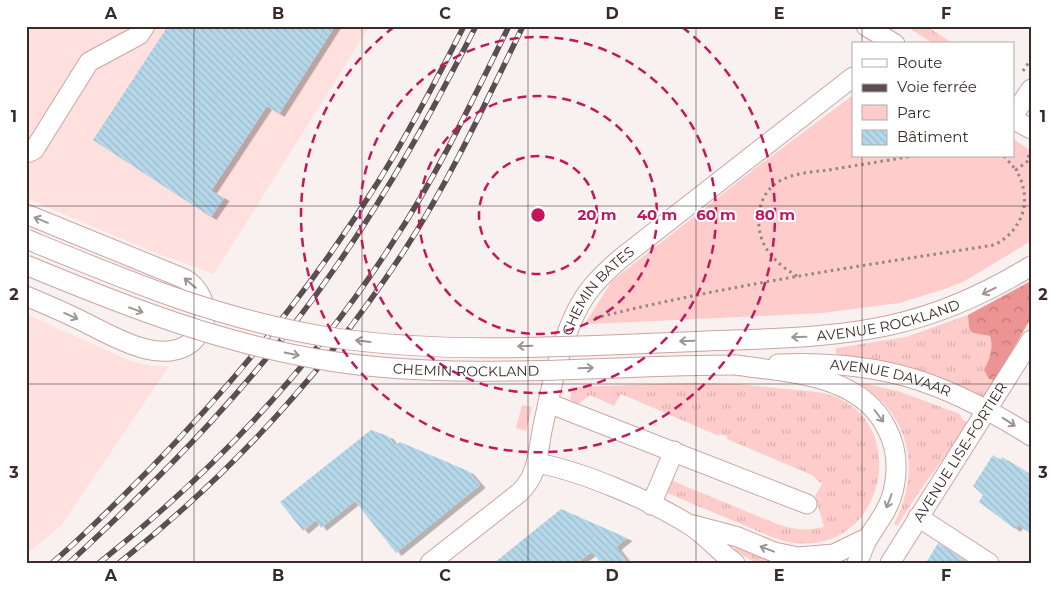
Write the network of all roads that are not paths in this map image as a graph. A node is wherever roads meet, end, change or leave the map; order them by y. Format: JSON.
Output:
{"nodes":[{"id":1,"x":145,"y":26,"type":"edge"},
{"id":2,"x":866,"y":26,"type":"edge"},
{"id":3,"x":890,"y":42,"type":"edge"},
{"id":4,"x":852,"y":78,"type":"edge"},
{"id":5,"x":1031,"y":89,"type":"edge"},
{"id":6,"x":1014,"y":116,"type":"edge"},
{"id":7,"x":1014,"y":119,"type":"edge"},
{"id":8,"x":1031,"y":129,"type":"edge"},
{"id":9,"x":26,"y":153,"type":"edge"},
{"id":10,"x":26,"y":214,"type":"edge"},
{"id":11,"x":26,"y":239,"type":"edge"},
{"id":12,"x":26,"y":265,"type":"edge"},
{"id":13,"x":1031,"y":266,"type":"edge"},
{"id":14,"x":26,"y":296,"type":"edge"},
{"id":15,"x":233,"y":305,"type":"dead end"},
{"id":16,"x":204,"y":306,"type":"junction"},
{"id":17,"x":736,"y":340,"type":"joint"},
{"id":18,"x":1031,"y":340,"type":"edge"},
{"id":19,"x":736,"y":365,"type":"junction"},
{"id":20,"x":548,"y":402,"type":"junction"},
{"id":21,"x":987,"y":410,"type":"junction"},
{"id":22,"x":1031,"y":436,"type":"edge"},
{"id":23,"x":674,"y":451,"type":"junction"},
{"id":24,"x":536,"y":463,"type":"junction"},
{"id":25,"x":807,"y":504,"type":"dead end"},
{"id":26,"x":651,"y":505,"type":"junction"},
{"id":27,"x":918,"y":517,"type":"junction"},
{"id":28,"x":690,"y":524,"type":"junction"},
{"id":29,"x":868,"y":537,"type":"junction"},
{"id":30,"x":430,"y":563,"type":"edge"},
{"id":31,"x":735,"y":563,"type":"edge"},
{"id":32,"x":857,"y":563,"type":"edge"},
{"id":33,"x":890,"y":563,"type":"edge"},
{"id":34,"x":989,"y":563,"type":"edge"}],
"edges":[{"from":1,"to":9,"type":"street"},
{"from":2,"to":3,"type":"street"},
{"from":4,"to":20,"type":"street","name":"CHEMIN BATES"},
{"from":5,"to":6,"type":"street"},
{"from":7,"to":8,"type":"street"},
{"from":16,"to":10,"type":"street","one_way":true},
{"from":17,"to":11,"type":"street","name":"CHEMIN ROCKLAND","one_way":true,"bridge":true},
{"from":12,"to":19,"type":"street","name":"CHEMIN ROCKLAND","one_way":true,"bridge":true},
{"from":13,"to":17,"type":"street","name":"AVENUE ROCKLAND","one_way":true},
{"from":14,"to":16,"type":"street","one_way":true},
{"from":15,"to":16,"type":"street"},
{"from":18,"to":21,"type":"street","name":"AVENUE LISE-FORTIER"},
{"from":19,"to":21,"type":"street","name":"AVENUE DAVAAR"},
{"from":19,"to":29,"type":"street","one_way":true},
{"from":20,"to":23,"type":"street"},
{"from":20,"to":24,"type":"street","name":"CHEMIN BATES"},
{"from":21,"to":22,"type":"street","name":"AVENUE DAVAAR","one_way":true},
{"from":21,"to":27,"type":"street","name":"AVENUE LISE-FORTIER"},
{"from":23,"to":25,"type":"street"},
{"from":23,"to":26,"type":"street"},
{"from":24,"to":26,"type":"street"},
{"from":24,"to":30,"type":"street","name":"CHEMIN BATES"},
{"from":26,"to":28,"type":"street"},
{"from":27,"to":33,"type":"street","name":"AVENUE LISE-FORTIER"},
{"from":27,"to":34,"type":"street"},
{"from":29,"to":28,"type":"street","one_way":true},
{"from":28,"to":31,"type":"street"},
{"from":29,"to":32,"type":"street"}]}
